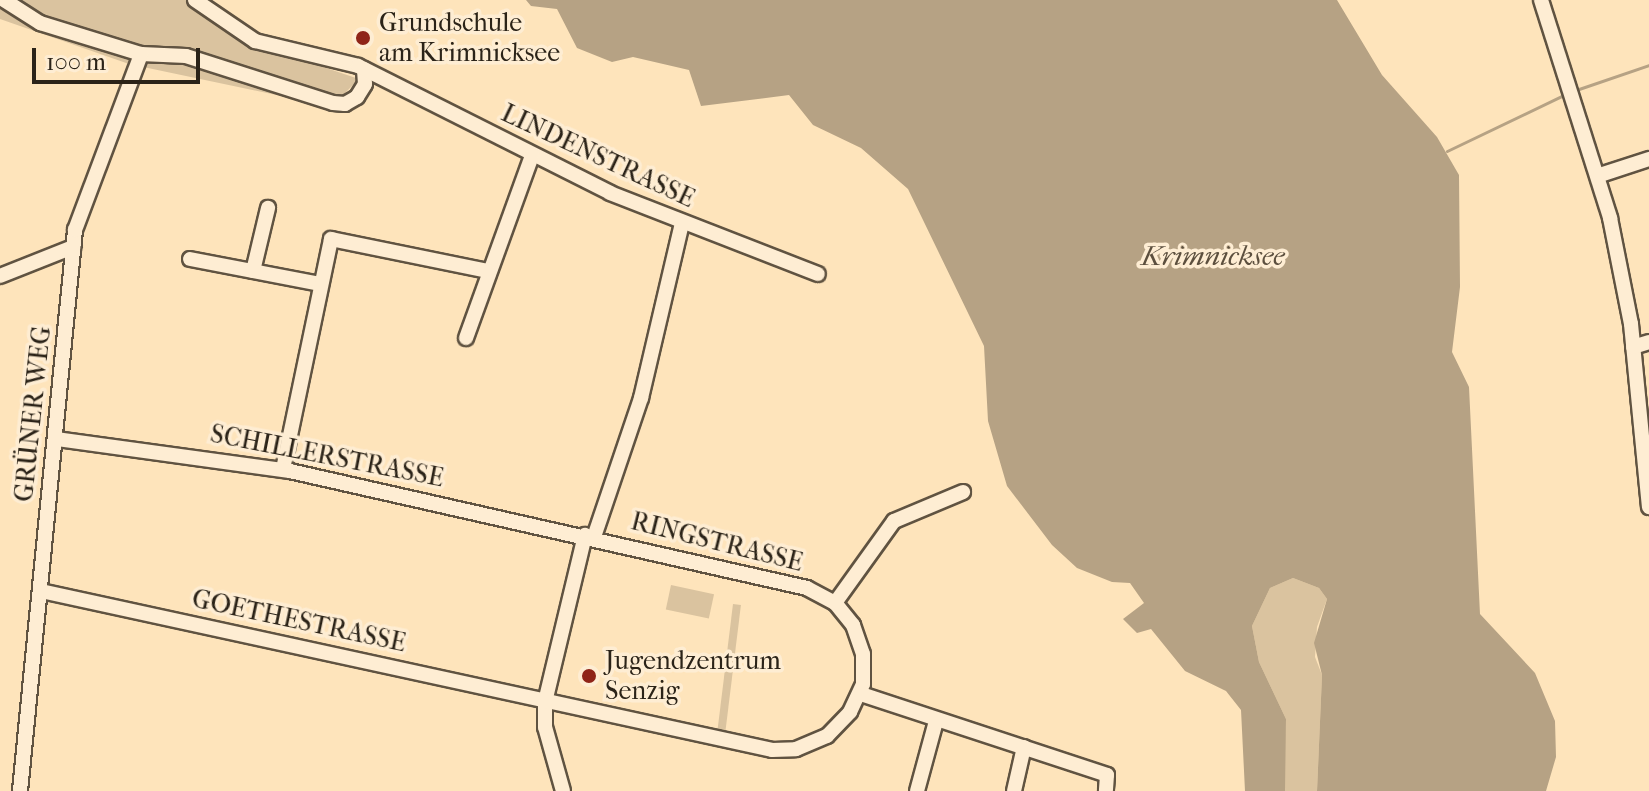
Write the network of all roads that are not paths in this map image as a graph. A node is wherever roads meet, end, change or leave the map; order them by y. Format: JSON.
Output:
{"nodes":[{"id":1,"x":4,"y":0,"type":"edge"},
{"id":2,"x":195,"y":0,"type":"edge"},
{"id":3,"x":1541,"y":0,"type":"edge"},
{"id":4,"x":141,"y":54,"type":"junction"},
{"id":5,"x":364,"y":69,"type":"junction"},
{"id":6,"x":532,"y":156,"type":"junction"},
{"id":7,"x":1649,"y":159,"type":"edge"},
{"id":8,"x":1600,"y":175,"type":"junction"},
{"id":9,"x":268,"y":208,"type":"dead end"},
{"id":10,"x":682,"y":223,"type":"junction"},
{"id":11,"x":73,"y":247,"type":"junction"},
{"id":12,"x":190,"y":259,"type":"dead end"},
{"id":13,"x":253,"y":271,"type":"junction"},
{"id":14,"x":488,"y":271,"type":"junction"},
{"id":15,"x":818,"y":274,"type":"dead end"},
{"id":16,"x":0,"y":276,"type":"edge"},
{"id":17,"x":320,"y":284,"type":"junction"},
{"id":18,"x":466,"y":338,"type":"dead end"},
{"id":19,"x":1649,"y":342,"type":"edge"},
{"id":20,"x":1633,"y":347,"type":"junction"},
{"id":21,"x":57,"y":439,"type":"junction"},
{"id":22,"x":283,"y":469,"type":"junction"},
{"id":23,"x":963,"y":492,"type":"dead end"},
{"id":24,"x":1649,"y":507,"type":"edge"},
{"id":25,"x":590,"y":536,"type":"junction"},
{"id":26,"x":41,"y":591,"type":"junction"},
{"id":27,"x":835,"y":603,"type":"junction"},
{"id":28,"x":861,"y":694,"type":"junction"},
{"id":29,"x":545,"y":702,"type":"junction"},
{"id":30,"x":936,"y":721,"type":"junction"},
{"id":31,"x":1024,"y":747,"type":"junction"},
{"id":32,"x":20,"y":791,"type":"edge"},
{"id":33,"x":563,"y":791,"type":"edge"},
{"id":34,"x":917,"y":791,"type":"edge"},
{"id":35,"x":1014,"y":791,"type":"edge"},
{"id":36,"x":1106,"y":791,"type":"edge"}],
"edges":[{"from":1,"to":4,"type":"street"},
{"from":2,"to":5,"type":"street","name":"LINDENSTRASSE"},
{"from":3,"to":8,"type":"street"},
{"from":4,"to":5,"type":"street"},
{"from":4,"to":11,"type":"street","name":"GRÜNER WEG"},
{"from":5,"to":6,"type":"street","name":"LINDENSTRASSE"},
{"from":6,"to":10,"type":"street","name":"LINDENSTRASSE"},
{"from":6,"to":14,"type":"street"},
{"from":7,"to":8,"type":"street"},
{"from":8,"to":20,"type":"street"},
{"from":9,"to":13,"type":"street"},
{"from":10,"to":15,"type":"street","name":"LINDENSTRASSE"},
{"from":10,"to":25,"type":"street"},
{"from":11,"to":16,"type":"street"},
{"from":11,"to":21,"type":"street","name":"GRÜNER WEG"},
{"from":12,"to":13,"type":"street"},
{"from":13,"to":17,"type":"street"},
{"from":14,"to":17,"type":"street"},
{"from":14,"to":18,"type":"street"},
{"from":17,"to":22,"type":"street"},
{"from":19,"to":20,"type":"street"},
{"from":20,"to":24,"type":"street"},
{"from":21,"to":22,"type":"street","name":"SCHILLERSTRASSE"},
{"from":21,"to":26,"type":"street","name":"GRÜNER WEG"},
{"from":22,"to":25,"type":"street","name":"SCHILLERSTRASSE"},
{"from":23,"to":27,"type":"street"},
{"from":25,"to":27,"type":"street","name":"RINGSTRASSE"},
{"from":25,"to":29,"type":"street"},
{"from":26,"to":29,"type":"street","name":"GOETHESTRASSE"},
{"from":26,"to":32,"type":"street","name":"GRÜNER WEG"},
{"from":27,"to":28,"type":"street"},
{"from":28,"to":29,"type":"street"},
{"from":28,"to":30,"type":"street"},
{"from":29,"to":33,"type":"street"},
{"from":30,"to":31,"type":"street"},
{"from":30,"to":34,"type":"street"},
{"from":31,"to":35,"type":"street"},
{"from":31,"to":36,"type":"street"}]}
